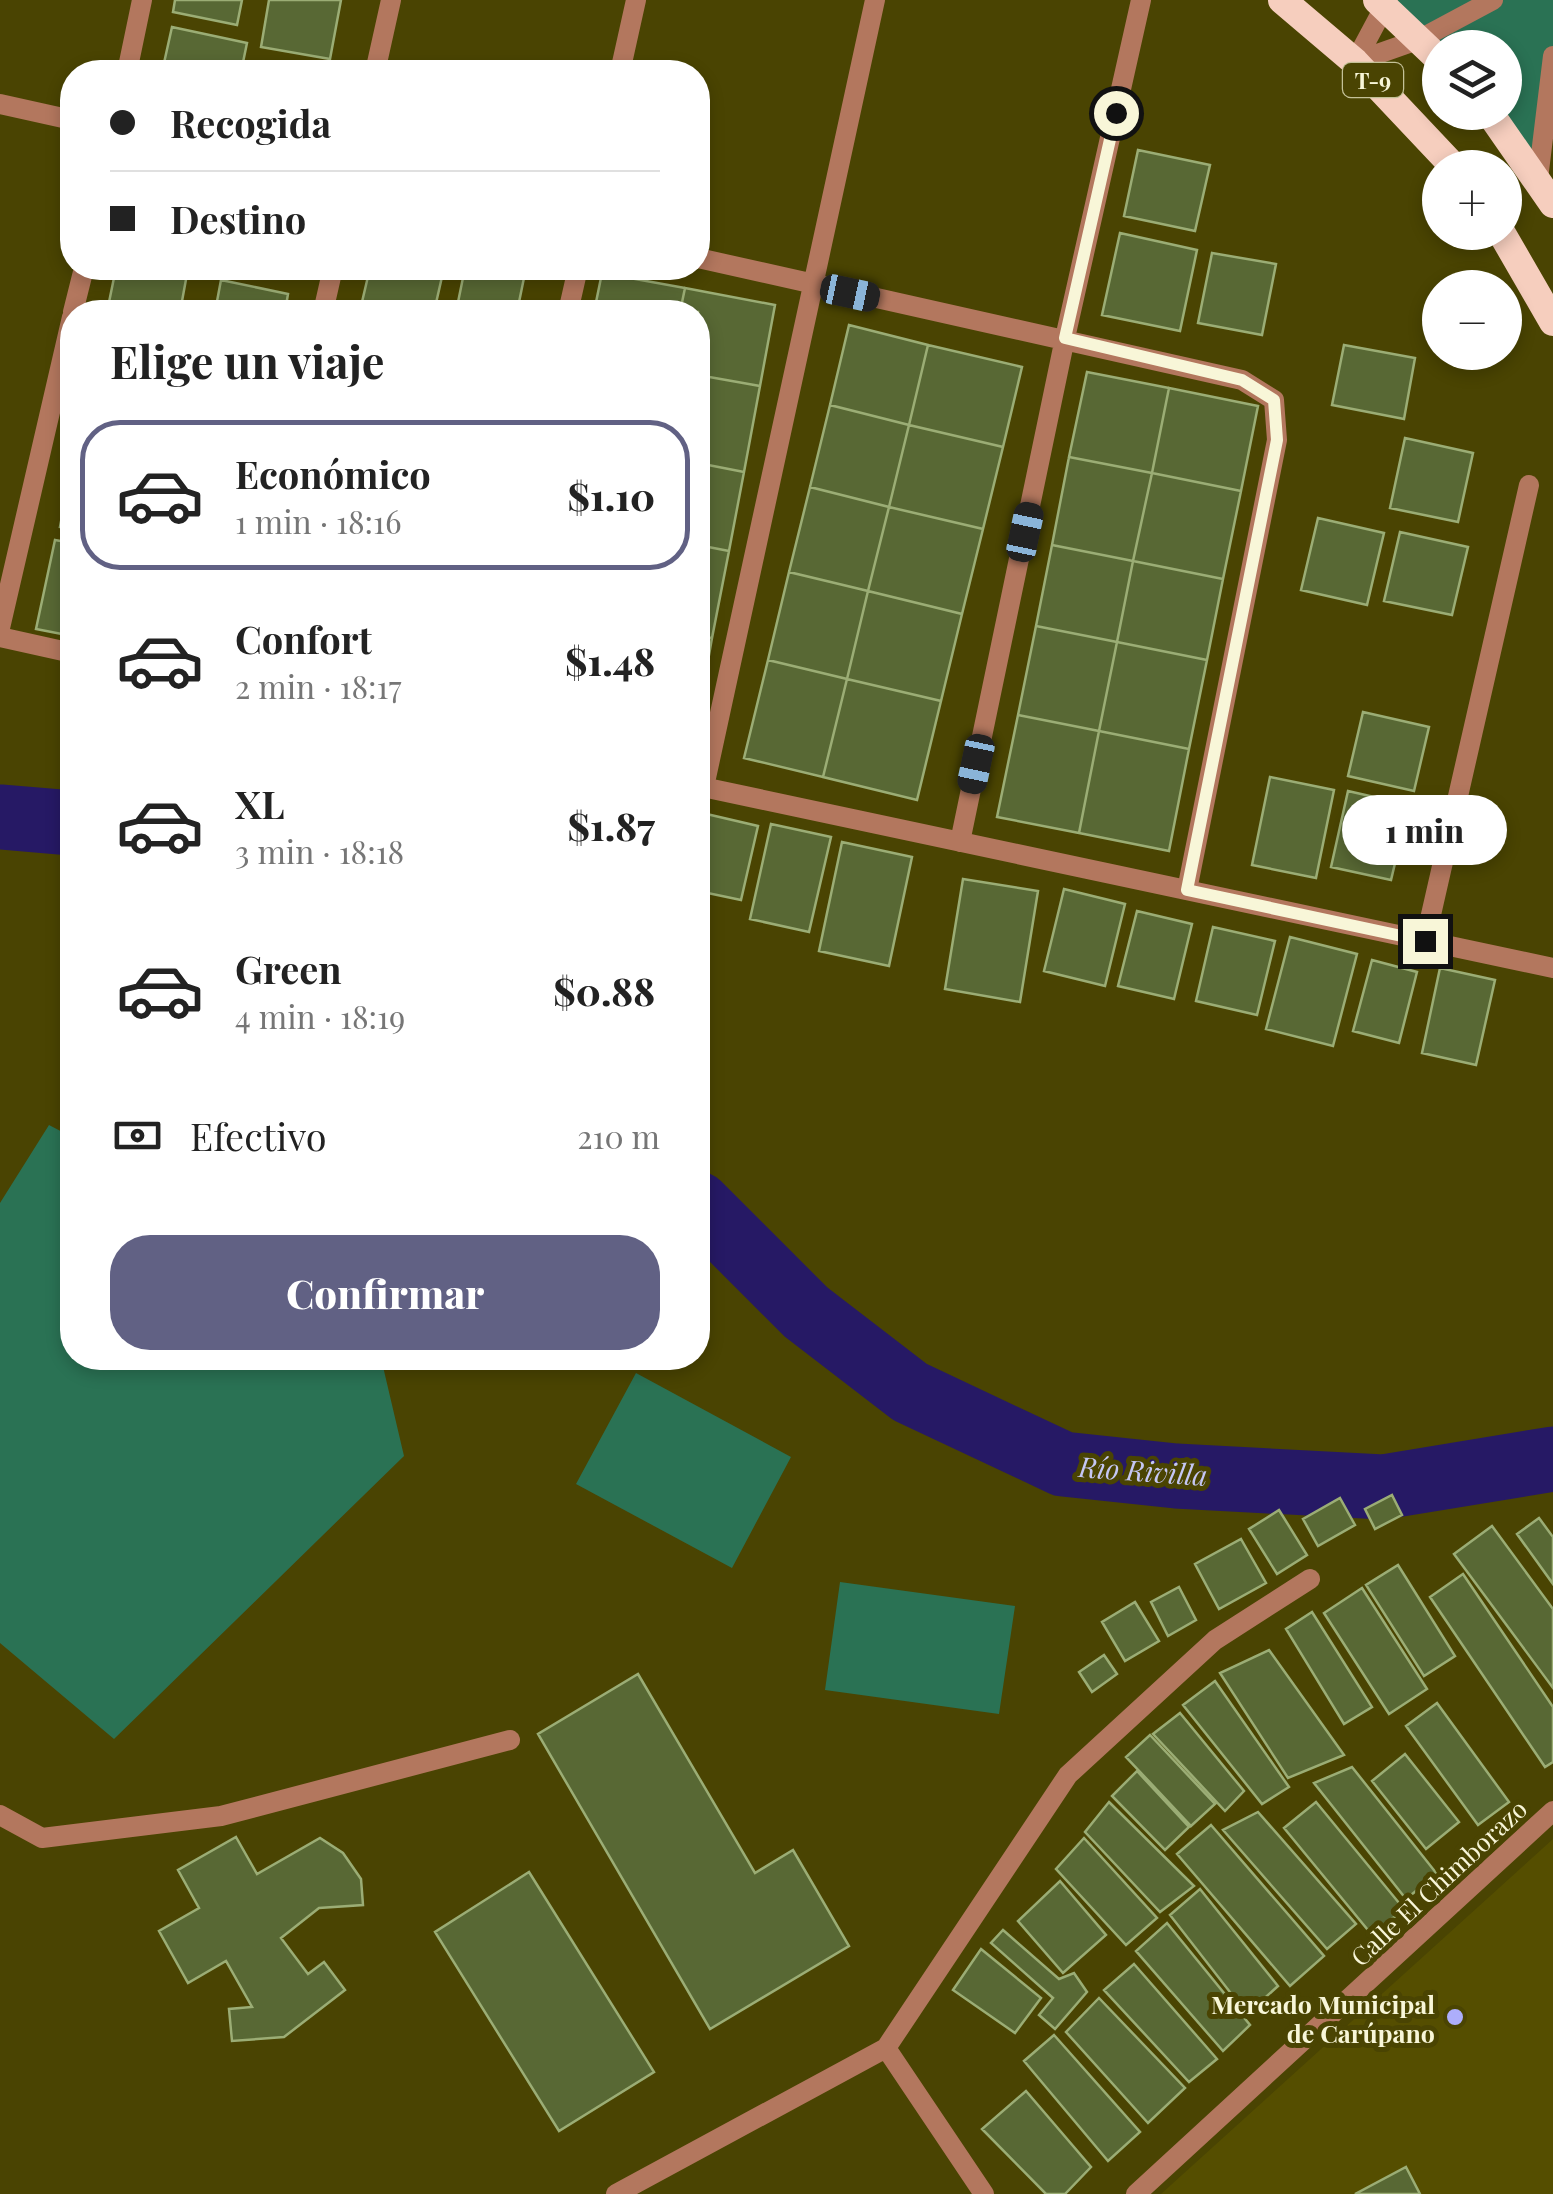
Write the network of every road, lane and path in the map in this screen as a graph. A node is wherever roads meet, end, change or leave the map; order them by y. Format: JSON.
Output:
{"nodes":[{"id":1,"x":142,"y":0,"type":"edge"},
{"id":2,"x":391,"y":0,"type":"edge"},
{"id":3,"x":636,"y":0,"type":"edge"},
{"id":4,"x":875,"y":0,"type":"edge"},
{"id":5,"x":1142,"y":0,"type":"edge"},
{"id":6,"x":1282,"y":0,"type":"edge"},
{"id":7,"x":1492,"y":0,"type":"edge"},
{"id":8,"x":1383,"y":2,"type":"edge"},
{"id":9,"x":1420,"y":39,"type":"junction"},
{"id":10,"x":1553,"y":56,"type":"edge"},
{"id":11,"x":130,"y":60,"type":"edge"},
{"id":12,"x":378,"y":60,"type":"edge"},
{"id":13,"x":623,"y":60,"type":"edge"},
{"id":14,"x":1355,"y":62,"type":"junction"},
{"id":15,"x":0,"y":104,"type":"edge"},
{"id":16,"x":60,"y":117,"type":"edge"},
{"id":17,"x":1502,"y":130,"type":"edge"},
{"id":18,"x":1438,"y":150,"type":"edge"},
{"id":19,"x":1538,"y":178,"type":"junction"},
{"id":20,"x":1553,"y":204,"type":"edge"},
{"id":21,"x":1511,"y":250,"type":"edge"},
{"id":22,"x":710,"y":261,"type":"edge"},
{"id":23,"x":814,"y":285,"type":"junction"},
{"id":24,"x":1553,"y":322,"type":"edge"},
{"id":25,"x":1065,"y":338,"type":"junction"},
{"id":26,"x":60,"y":370,"type":"edge"},
{"id":27,"x":1529,"y":485,"type":"dead end"},
{"id":28,"x":0,"y":628,"type":"edge"},
{"id":29,"x":0,"y":637,"type":"edge"},
{"id":30,"x":60,"y":650,"type":"edge"},
{"id":31,"x":710,"y":746,"type":"edge"},
{"id":32,"x":710,"y":788,"type":"edge"},
{"id":33,"x":960,"y":842,"type":"junction"},
{"id":34,"x":1187,"y":890,"type":"junction"},
{"id":35,"x":1425,"y":941,"type":"junction"},
{"id":36,"x":1553,"y":968,"type":"edge"},
{"id":37,"x":1310,"y":1579,"type":"dead end"},
{"id":38,"x":510,"y":1740,"type":"dead end"},
{"id":39,"x":1553,"y":1810,"type":"edge"},
{"id":40,"x":0,"y":1815,"type":"edge"},
{"id":41,"x":886,"y":2048,"type":"junction"},
{"id":42,"x":616,"y":2194,"type":"edge"},
{"id":43,"x":984,"y":2194,"type":"edge"},
{"id":44,"x":1136,"y":2194,"type":"edge"}],
"edges":[{"from":1,"to":11,"type":"street"},
{"from":2,"to":12,"type":"street"},
{"from":3,"to":13,"type":"street"},
{"from":4,"to":23,"type":"street"},
{"from":5,"to":25,"type":"street"},
{"from":6,"to":14,"type":"highway","number":"T-9"},
{"from":7,"to":9,"type":"street"},
{"from":8,"to":9,"type":"highway","number":"T-9"},
{"from":8,"to":14,"type":"street"},
{"from":9,"to":14,"type":"street"},
{"from":10,"to":19,"type":"street"},
{"from":14,"to":18,"type":"highway","number":"T-9"},
{"from":15,"to":16,"type":"street"},
{"from":17,"to":19,"type":"highway"},
{"from":19,"to":20,"type":"highway"},
{"from":21,"to":24,"type":"highway"},
{"from":22,"to":23,"type":"street"},
{"from":23,"to":25,"type":"street"},
{"from":23,"to":31,"type":"street"},
{"from":25,"to":33,"type":"street"},
{"from":25,"to":34,"type":"street"},
{"from":26,"to":28,"type":"street"},
{"from":27,"to":35,"type":"street"},
{"from":29,"to":30,"type":"street"},
{"from":32,"to":33,"type":"street"},
{"from":33,"to":34,"type":"street"},
{"from":34,"to":35,"type":"street"},
{"from":35,"to":36,"type":"street"},
{"from":37,"to":41,"type":"street"},
{"from":38,"to":40,"type":"street"},
{"from":39,"to":44,"type":"street","name":"Calle El Chimborazo"},
{"from":41,"to":42,"type":"street"},
{"from":41,"to":43,"type":"street"}]}
